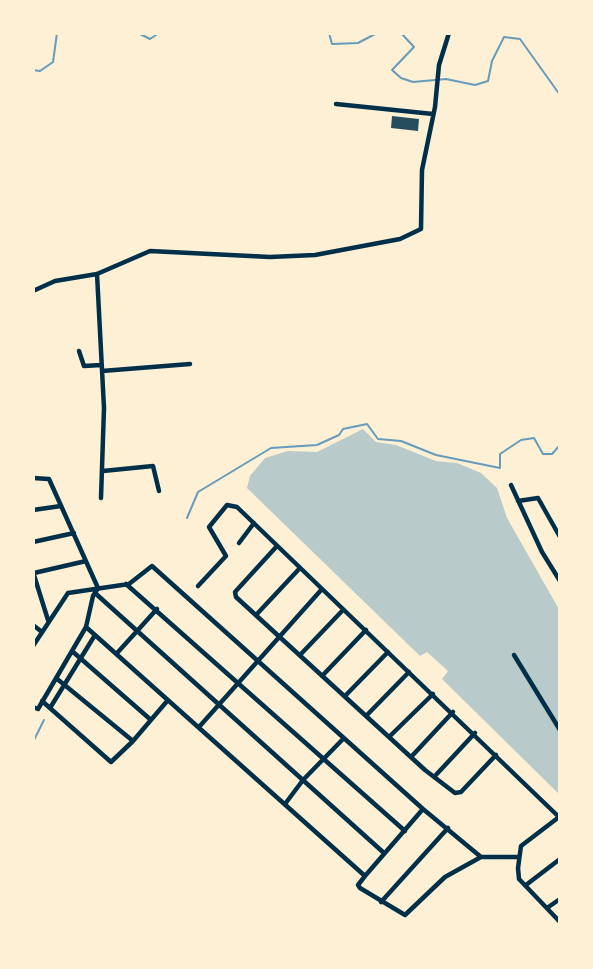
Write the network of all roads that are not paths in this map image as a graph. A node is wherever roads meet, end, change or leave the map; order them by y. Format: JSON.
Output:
{"nodes":[{"id":1,"x":449,"y":33,"type":"edge"},
{"id":2,"x":336,"y":104,"type":"dead end"},
{"id":3,"x":433,"y":114,"type":"junction"},
{"id":4,"x":97,"y":274,"type":"junction"},
{"id":5,"x":33,"y":290,"type":"edge"},
{"id":6,"x":79,"y":351,"type":"dead end"},
{"id":7,"x":190,"y":364,"type":"dead end"},
{"id":8,"x":102,"y":365,"type":"junction"},
{"id":9,"x":102,"y":371,"type":"junction"},
{"id":10,"x":103,"y":471,"type":"junction"},
{"id":11,"x":33,"y":478,"type":"edge"},
{"id":12,"x":511,"y":485,"type":"dead end"},
{"id":13,"x":159,"y":491,"type":"dead end"},
{"id":14,"x":101,"y":498,"type":"dead end"},
{"id":15,"x":518,"y":501,"type":"junction"},
{"id":16,"x":61,"y":506,"type":"junction"},
{"id":17,"x":33,"y":510,"type":"edge"},
{"id":18,"x":254,"y":523,"type":"junction"},
{"id":19,"x":74,"y":533,"type":"junction"},
{"id":20,"x":560,"y":537,"type":"edge"},
{"id":21,"x":33,"y":542,"type":"edge"},
{"id":22,"x":239,"y":543,"type":"dead end"},
{"id":23,"x":278,"y":546,"type":"junction"},
{"id":24,"x":86,"y":561,"type":"junction"},
{"id":25,"x":300,"y":568,"type":"junction"},
{"id":26,"x":34,"y":572,"type":"edge"},
{"id":27,"x":560,"y":581,"type":"edge"},
{"id":28,"x":126,"y":584,"type":"junction"},
{"id":29,"x":198,"y":586,"type":"dead end"},
{"id":30,"x":322,"y":589,"type":"junction"},
{"id":31,"x":96,"y":590,"type":"junction"},
{"id":32,"x":157,"y":609,"type":"junction"},
{"id":33,"x":343,"y":610,"type":"junction"},
{"id":34,"x":256,"y":615,"type":"junction"},
{"id":35,"x":49,"y":621,"type":"junction"},
{"id":36,"x":33,"y":625,"type":"edge"},
{"id":37,"x":86,"y":627,"type":"junction"},
{"id":38,"x":136,"y":630,"type":"junction"},
{"id":39,"x":366,"y":630,"type":"junction"},
{"id":40,"x":42,"y":632,"type":"junction"},
{"id":41,"x":95,"y":635,"type":"junction"},
{"id":42,"x":278,"y":635,"type":"junction"},
{"id":43,"x":33,"y":646,"type":"edge"},
{"id":44,"x":72,"y":651,"type":"junction"},
{"id":45,"x":118,"y":652,"type":"junction"},
{"id":46,"x":388,"y":652,"type":"junction"},
{"id":47,"x":514,"y":655,"type":"dead end"},
{"id":48,"x":80,"y":656,"type":"junction"},
{"id":49,"x":300,"y":656,"type":"junction"},
{"id":50,"x":258,"y":659,"type":"junction"},
{"id":51,"x":409,"y":671,"type":"junction"},
{"id":52,"x":322,"y":676,"type":"junction"},
{"id":53,"x":56,"y":678,"type":"junction"},
{"id":54,"x":239,"y":682,"type":"junction"},
{"id":55,"x":63,"y":684,"type":"junction"},
{"id":56,"x":433,"y":694,"type":"junction"},
{"id":57,"x":345,"y":696,"type":"junction"},
{"id":58,"x":168,"y":700,"type":"junction"},
{"id":59,"x":42,"y":701,"type":"junction"},
{"id":60,"x":220,"y":704,"type":"junction"},
{"id":61,"x":35,"y":708,"type":"edge"},
{"id":62,"x":51,"y":708,"type":"junction"},
{"id":63,"x":453,"y":712,"type":"junction"},
{"id":64,"x":366,"y":716,"type":"junction"},
{"id":65,"x":33,"y":718,"type":"edge"},
{"id":66,"x":151,"y":720,"type":"junction"},
{"id":67,"x":199,"y":727,"type":"junction"},
{"id":68,"x":560,"y":730,"type":"edge"},
{"id":69,"x":475,"y":733,"type":"junction"},
{"id":70,"x":389,"y":737,"type":"junction"},
{"id":71,"x":344,"y":738,"type":"junction"},
{"id":72,"x":133,"y":741,"type":"junction"},
{"id":73,"x":496,"y":755,"type":"junction"},
{"id":74,"x":411,"y":757,"type":"junction"},
{"id":75,"x":323,"y":760,"type":"junction"},
{"id":76,"x":434,"y":777,"type":"junction"},
{"id":77,"x":303,"y":780,"type":"junction"},
{"id":78,"x":285,"y":804,"type":"junction"},
{"id":79,"x":423,"y":809,"type":"junction"},
{"id":80,"x":559,"y":818,"type":"edge"},
{"id":81,"x":448,"y":828,"type":"junction"},
{"id":82,"x":405,"y":831,"type":"junction"},
{"id":83,"x":384,"y":853,"type":"junction"},
{"id":84,"x":481,"y":857,"type":"junction"},
{"id":85,"x":518,"y":857,"type":"junction"},
{"id":86,"x":560,"y":859,"type":"edge"},
{"id":87,"x":365,"y":876,"type":"junction"},
{"id":88,"x":526,"y":885,"type":"junction"},
{"id":89,"x":560,"y":899,"type":"edge"},
{"id":90,"x":381,"y":902,"type":"junction"},
{"id":91,"x":547,"y":908,"type":"junction"},
{"id":92,"x":560,"y":922,"type":"edge"}],
"edges":[{"from":1,"to":3,"type":"street"},
{"from":2,"to":3,"type":"street"},
{"from":3,"to":4,"type":"street"},
{"from":4,"to":5,"type":"street"},
{"from":4,"to":8,"type":"street"},
{"from":6,"to":8,"type":"street"},
{"from":7,"to":9,"type":"street"},
{"from":8,"to":9,"type":"street"},
{"from":9,"to":10,"type":"street"},
{"from":10,"to":13,"type":"street"},
{"from":10,"to":14,"type":"street"},
{"from":11,"to":16,"type":"street"},
{"from":12,"to":15,"type":"street"},
{"from":15,"to":20,"type":"street"},
{"from":15,"to":27,"type":"street"},
{"from":16,"to":17,"type":"street"},
{"from":16,"to":19,"type":"street"},
{"from":18,"to":22,"type":"street"},
{"from":18,"to":23,"type":"street"},
{"from":18,"to":29,"type":"street"},
{"from":19,"to":21,"type":"street"},
{"from":19,"to":24,"type":"street"},
{"from":23,"to":25,"type":"street"},
{"from":23,"to":34,"type":"street"},
{"from":24,"to":26,"type":"street"},
{"from":24,"to":31,"type":"street"},
{"from":25,"to":30,"type":"street"},
{"from":25,"to":34,"type":"street"},
{"from":26,"to":35,"type":"street"},
{"from":28,"to":31,"type":"street"},
{"from":28,"to":32,"type":"street"},
{"from":28,"to":50,"type":"street"},
{"from":30,"to":33,"type":"street"},
{"from":30,"to":42,"type":"street"},
{"from":31,"to":35,"type":"street"},
{"from":31,"to":37,"type":"street"},
{"from":31,"to":38,"type":"street"},
{"from":32,"to":38,"type":"street"},
{"from":32,"to":54,"type":"street"},
{"from":33,"to":39,"type":"street"},
{"from":33,"to":49,"type":"street"},
{"from":34,"to":42,"type":"street"},
{"from":35,"to":40,"type":"street"},
{"from":36,"to":40,"type":"street"},
{"from":37,"to":41,"type":"street"},
{"from":37,"to":44,"type":"street"},
{"from":38,"to":45,"type":"street"},
{"from":38,"to":60,"type":"street"},
{"from":39,"to":46,"type":"street"},
{"from":39,"to":52,"type":"street"},
{"from":40,"to":43,"type":"street"},
{"from":41,"to":45,"type":"street"},
{"from":41,"to":48,"type":"street"},
{"from":42,"to":49,"type":"street"},
{"from":42,"to":50,"type":"street"},
{"from":44,"to":48,"type":"street"},
{"from":44,"to":53,"type":"street"},
{"from":45,"to":58,"type":"street"},
{"from":46,"to":51,"type":"street"},
{"from":46,"to":57,"type":"street"},
{"from":47,"to":68,"type":"street"},
{"from":48,"to":55,"type":"street"},
{"from":48,"to":66,"type":"street"},
{"from":49,"to":52,"type":"street"},
{"from":50,"to":54,"type":"street"},
{"from":50,"to":71,"type":"street"},
{"from":51,"to":56,"type":"street"},
{"from":51,"to":64,"type":"street"},
{"from":52,"to":57,"type":"street"},
{"from":53,"to":55,"type":"street"},
{"from":53,"to":59,"type":"street"},
{"from":54,"to":60,"type":"street"},
{"from":54,"to":75,"type":"street"},
{"from":55,"to":62,"type":"street"},
{"from":55,"to":72,"type":"street"},
{"from":56,"to":63,"type":"street"},
{"from":56,"to":70,"type":"street"},
{"from":57,"to":64,"type":"street"},
{"from":58,"to":66,"type":"street"},
{"from":58,"to":67,"type":"street"},
{"from":59,"to":61,"type":"street"},
{"from":59,"to":62,"type":"street"},
{"from":60,"to":67,"type":"street"},
{"from":60,"to":77,"type":"street"},
{"from":61,"to":65,"type":"street"},
{"from":62,"to":72,"type":"street"},
{"from":63,"to":69,"type":"street"},
{"from":63,"to":74,"type":"street"},
{"from":64,"to":70,"type":"street"},
{"from":66,"to":72,"type":"street"},
{"from":67,"to":78,"type":"street"},
{"from":69,"to":73,"type":"street"},
{"from":69,"to":76,"type":"street"},
{"from":70,"to":74,"type":"street"},
{"from":71,"to":75,"type":"street"},
{"from":71,"to":79,"type":"street"},
{"from":73,"to":76,"type":"street"},
{"from":73,"to":80,"type":"street"},
{"from":74,"to":76,"type":"street"},
{"from":75,"to":77,"type":"street"},
{"from":75,"to":82,"type":"street"},
{"from":77,"to":78,"type":"street"},
{"from":77,"to":83,"type":"street"},
{"from":78,"to":87,"type":"street"},
{"from":79,"to":81,"type":"street"},
{"from":79,"to":82,"type":"street"},
{"from":80,"to":85,"type":"street"},
{"from":81,"to":84,"type":"street"},
{"from":81,"to":90,"type":"street"},
{"from":82,"to":83,"type":"street"},
{"from":83,"to":87,"type":"street"},
{"from":84,"to":85,"type":"street"},
{"from":84,"to":90,"type":"street"},
{"from":85,"to":88,"type":"street"},
{"from":86,"to":88,"type":"street"},
{"from":87,"to":90,"type":"street"},
{"from":88,"to":91,"type":"street"},
{"from":89,"to":91,"type":"street"},
{"from":91,"to":92,"type":"street"}]}
